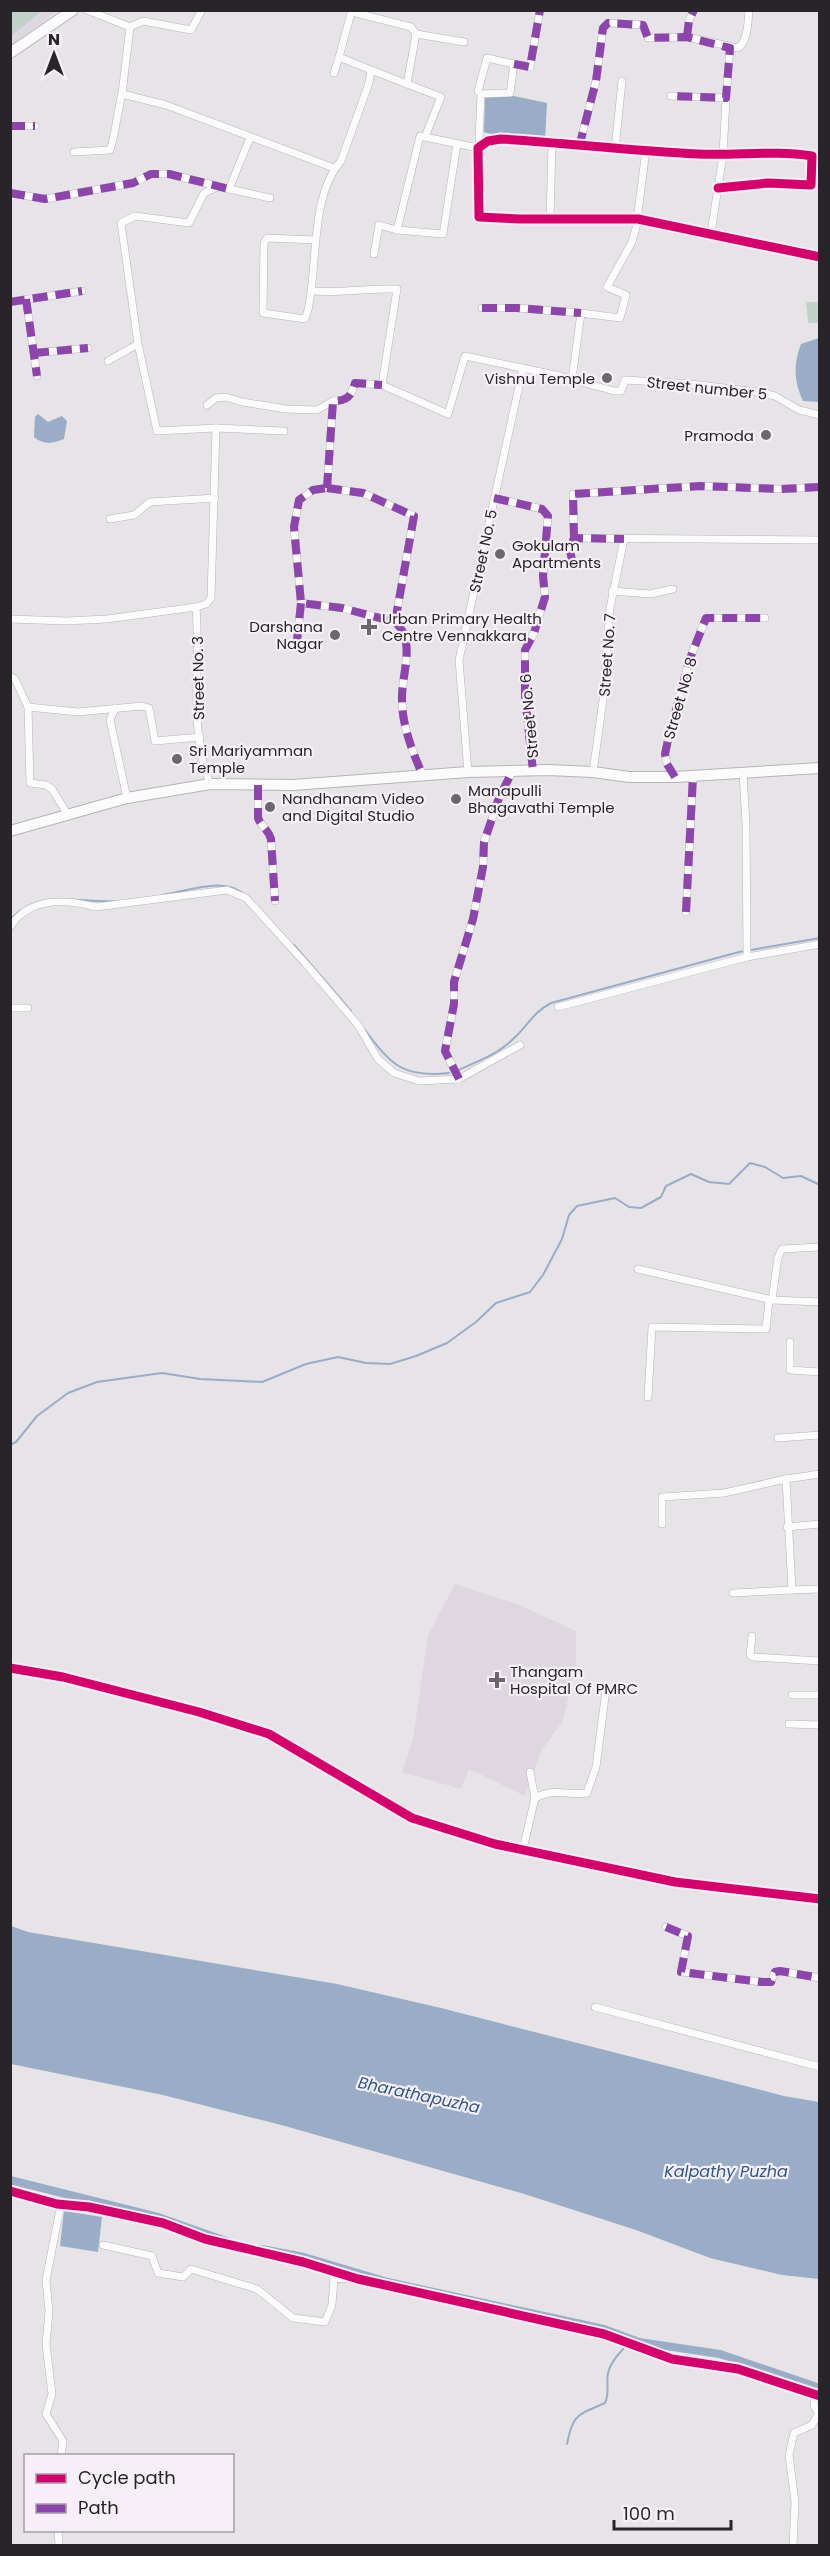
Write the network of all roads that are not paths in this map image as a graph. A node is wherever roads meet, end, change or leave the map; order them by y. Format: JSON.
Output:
{"nodes":[{"id":1,"x":73,"y":10,"type":"edge"},
{"id":2,"x":87,"y":10,"type":"edge"},
{"id":3,"x":202,"y":10,"type":"edge"},
{"id":4,"x":540,"y":10,"type":"edge"},
{"id":5,"x":694,"y":10,"type":"edge"},
{"id":6,"x":749,"y":10,"type":"edge"},
{"id":7,"x":352,"y":11,"type":"edge"},
{"id":8,"x":130,"y":27,"type":"junction"},
{"id":9,"x":416,"y":34,"type":"junction"},
{"id":10,"x":687,"y":37,"type":"junction"},
{"id":11,"x":464,"y":42,"type":"dead end"},
{"id":12,"x":730,"y":48,"type":"junction"},
{"id":13,"x":10,"y":53,"type":"edge"},
{"id":14,"x":339,"y":57,"type":"junction"},
{"id":15,"x":514,"y":64,"type":"junction"},
{"id":16,"x":371,"y":70,"type":"junction"},
{"id":17,"x":334,"y":73,"type":"dead end"},
{"id":18,"x":622,"y":81,"type":"dead end"},
{"id":19,"x":407,"y":84,"type":"junction"},
{"id":20,"x":122,"y":94,"type":"junction"},
{"id":21,"x":481,"y":94,"type":"junction"},
{"id":22,"x":671,"y":96,"type":"dead end"},
{"id":23,"x":726,"y":98,"type":"junction"},
{"id":24,"x":10,"y":126,"type":"edge"},
{"id":25,"x":35,"y":126,"type":"dead end"},
{"id":26,"x":425,"y":137,"type":"junction"},
{"id":27,"x":250,"y":138,"type":"junction"},
{"id":28,"x":488,"y":141,"type":"junction"},
{"id":29,"x":457,"y":144,"type":"junction"},
{"id":30,"x":552,"y":145,"type":"junction"},
{"id":31,"x":579,"y":147,"type":"junction"},
{"id":32,"x":478,"y":148,"type":"junction"},
{"id":33,"x":615,"y":149,"type":"junction"},
{"id":34,"x":646,"y":150,"type":"junction"},
{"id":35,"x":74,"y":152,"type":"dead end"},
{"id":36,"x":723,"y":155,"type":"junction"},
{"id":37,"x":334,"y":168,"type":"junction"},
{"id":38,"x":811,"y":185,"type":"junction"},
{"id":39,"x":217,"y":187,"type":"junction"},
{"id":40,"x":718,"y":188,"type":"junction"},
{"id":41,"x":819,"y":188,"type":"edge"},
{"id":42,"x":229,"y":189,"type":"junction"},
{"id":43,"x":10,"y":193,"type":"edge"},
{"id":44,"x":270,"y":198,"type":"dead end"},
{"id":45,"x":550,"y":219,"type":"junction"},
{"id":46,"x":638,"y":219,"type":"junction"},
{"id":47,"x":397,"y":230,"type":"junction"},
{"id":48,"x":711,"y":233,"type":"junction"},
{"id":49,"x":316,"y":240,"type":"junction"},
{"id":50,"x":374,"y":254,"type":"dead end"},
{"id":51,"x":819,"y":257,"type":"edge"},
{"id":52,"x":82,"y":291,"type":"dead end"},
{"id":53,"x":312,"y":291,"type":"junction"},
{"id":54,"x":26,"y":299,"type":"junction"},
{"id":55,"x":10,"y":302,"type":"edge"},
{"id":56,"x":482,"y":308,"type":"dead end"},
{"id":57,"x":581,"y":313,"type":"junction"},
{"id":58,"x":138,"y":344,"type":"junction"},
{"id":59,"x":88,"y":348,"type":"dead end"},
{"id":60,"x":34,"y":353,"type":"junction"},
{"id":61,"x":108,"y":361,"type":"dead end"},
{"id":62,"x":523,"y":368,"type":"junction"},
{"id":63,"x":37,"y":376,"type":"dead end"},
{"id":64,"x":572,"y":379,"type":"junction"},
{"id":65,"x":382,"y":384,"type":"junction"},
{"id":66,"x":333,"y":402,"type":"junction"},
{"id":67,"x":207,"y":405,"type":"dead end"},
{"id":68,"x":819,"y":415,"type":"edge"},
{"id":69,"x":216,"y":428,"type":"junction"},
{"id":70,"x":284,"y":431,"type":"dead end"},
{"id":71,"x":819,"y":487,"type":"edge"},
{"id":72,"x":327,"y":488,"type":"junction"},
{"id":73,"x":215,"y":498,"type":"junction"},
{"id":74,"x":494,"y":498,"type":"junction"},
{"id":75,"x":110,"y":519,"type":"dead end"},
{"id":76,"x":574,"y":538,"type":"junction"},
{"id":77,"x":624,"y":539,"type":"junction"},
{"id":78,"x":819,"y":540,"type":"edge"},
{"id":79,"x":573,"y":566,"type":"dead end"},
{"id":80,"x":674,"y":589,"type":"dead end"},
{"id":81,"x":612,"y":591,"type":"junction"},
{"id":82,"x":301,"y":603,"type":"junction"},
{"id":83,"x":196,"y":608,"type":"junction"},
{"id":84,"x":765,"y":618,"type":"dead end"},
{"id":85,"x":10,"y":619,"type":"edge"},
{"id":86,"x":395,"y":622,"type":"junction"},
{"id":87,"x":297,"y":641,"type":"dead end"},
{"id":88,"x":10,"y":676,"type":"edge"},
{"id":89,"x":28,"y":707,"type":"junction"},
{"id":90,"x":113,"y":710,"type":"junction"},
{"id":91,"x":200,"y":737,"type":"junction"},
{"id":92,"x":819,"y":768,"type":"edge"},
{"id":93,"x":533,"y":771,"type":"junction"},
{"id":94,"x":468,"y":772,"type":"junction"},
{"id":95,"x":512,"y":772,"type":"junction"},
{"id":96,"x":593,"y":772,"type":"junction"},
{"id":97,"x":742,"y":774,"type":"junction"},
{"id":98,"x":423,"y":776,"type":"junction"},
{"id":99,"x":693,"y":776,"type":"junction"},
{"id":100,"x":675,"y":777,"type":"junction"},
{"id":101,"x":210,"y":784,"type":"junction"},
{"id":102,"x":258,"y":785,"type":"junction"},
{"id":103,"x":128,"y":798,"type":"junction"},
{"id":104,"x":68,"y":815,"type":"junction"},
{"id":105,"x":10,"y":831,"type":"edge"},
{"id":106,"x":275,"y":901,"type":"dead end"},
{"id":107,"x":686,"y":912,"type":"dead end"},
{"id":108,"x":10,"y":927,"type":"edge"},
{"id":109,"x":819,"y":944,"type":"edge"},
{"id":110,"x":747,"y":957,"type":"junction"},
{"id":111,"x":558,"y":1007,"type":"dead end"},
{"id":112,"x":10,"y":1008,"type":"edge"},
{"id":113,"x":28,"y":1008,"type":"dead end"},
{"id":114,"x":520,"y":1045,"type":"dead end"},
{"id":115,"x":459,"y":1078,"type":"junction"},
{"id":116,"x":819,"y":1247,"type":"edge"},
{"id":117,"x":638,"y":1269,"type":"dead end"},
{"id":118,"x":770,"y":1300,"type":"junction"},
{"id":119,"x":819,"y":1302,"type":"edge"},
{"id":120,"x":790,"y":1342,"type":"dead end"},
{"id":121,"x":819,"y":1372,"type":"edge"},
{"id":122,"x":648,"y":1397,"type":"dead end"},
{"id":123,"x":819,"y":1435,"type":"edge"},
{"id":124,"x":777,"y":1438,"type":"dead end"},
{"id":125,"x":819,"y":1474,"type":"edge"},
{"id":126,"x":786,"y":1479,"type":"junction"},
{"id":127,"x":662,"y":1524,"type":"dead end"},
{"id":128,"x":819,"y":1524,"type":"edge"},
{"id":129,"x":787,"y":1527,"type":"junction"},
{"id":130,"x":819,"y":1589,"type":"edge"},
{"id":131,"x":792,"y":1590,"type":"junction"},
{"id":132,"x":733,"y":1593,"type":"dead end"},
{"id":133,"x":752,"y":1636,"type":"dead end"},
{"id":134,"x":819,"y":1661,"type":"edge"},
{"id":135,"x":10,"y":1668,"type":"edge"},
{"id":136,"x":606,"y":1690,"type":"dead end"},
{"id":137,"x":792,"y":1695,"type":"dead end"},
{"id":138,"x":819,"y":1695,"type":"edge"},
{"id":139,"x":789,"y":1724,"type":"dead end"},
{"id":140,"x":819,"y":1725,"type":"edge"},
{"id":141,"x":530,"y":1772,"type":"dead end"},
{"id":142,"x":535,"y":1798,"type":"junction"},
{"id":143,"x":523,"y":1849,"type":"junction"},
{"id":144,"x":819,"y":1899,"type":"edge"},
{"id":145,"x":666,"y":1927,"type":"dead end"},
{"id":146,"x":819,"y":1978,"type":"edge"},
{"id":147,"x":595,"y":2007,"type":"dead end"},
{"id":148,"x":819,"y":2067,"type":"edge"},
{"id":149,"x":10,"y":2191,"type":"edge"},
{"id":150,"x":61,"y":2204,"type":"junction"},
{"id":151,"x":104,"y":2245,"type":"dead end"},
{"id":152,"x":358,"y":2279,"type":"junction"},
{"id":153,"x":818,"y":2395,"type":"edge"},
{"id":154,"x":819,"y":2413,"type":"edge"},
{"id":155,"x":61,"y":2454,"type":"edge"},
{"id":156,"x":793,"y":2546,"type":"edge"}],
"edges":[{"from":1,"to":13,"type":"street"},
{"from":2,"to":8,"type":"street"},
{"from":3,"to":8,"type":"street"},
{"from":4,"to":15,"type":"street"},
{"from":5,"to":10,"type":"street"},
{"from":6,"to":12,"type":"street"},
{"from":7,"to":9,"type":"street"},
{"from":7,"to":14,"type":"street"},
{"from":8,"to":20,"type":"street"},
{"from":9,"to":11,"type":"street"},
{"from":9,"to":19,"type":"street"},
{"from":10,"to":12,"type":"street"},
{"from":10,"to":31,"type":"street"},
{"from":12,"to":23,"type":"street"},
{"from":14,"to":16,"type":"street"},
{"from":14,"to":17,"type":"street"},
{"from":15,"to":21,"type":"street"},
{"from":15,"to":21,"type":"street"},
{"from":16,"to":19,"type":"street"},
{"from":16,"to":37,"type":"street"},
{"from":18,"to":33,"type":"street"},
{"from":19,"to":26,"type":"street"},
{"from":20,"to":27,"type":"street"},
{"from":20,"to":35,"type":"street"},
{"from":21,"to":28,"type":"street"},
{"from":22,"to":23,"type":"street"},
{"from":23,"to":36,"type":"street"},
{"from":24,"to":25,"type":"street"},
{"from":26,"to":29,"type":"street"},
{"from":26,"to":47,"type":"street"},
{"from":27,"to":37,"type":"street"},
{"from":27,"to":42,"type":"street"},
{"from":28,"to":30,"type":"street"},
{"from":28,"to":32,"type":"street"},
{"from":29,"to":32,"type":"street"},
{"from":29,"to":47,"type":"street"},
{"from":30,"to":31,"type":"street"},
{"from":30,"to":45,"type":"street"},
{"from":31,"to":33,"type":"street"},
{"from":32,"to":45,"type":"street"},
{"from":33,"to":34,"type":"street"},
{"from":34,"to":36,"type":"street"},
{"from":34,"to":46,"type":"street"},
{"from":36,"to":38,"type":"street"},
{"from":36,"to":40,"type":"street"},
{"from":37,"to":49,"type":"street"},
{"from":38,"to":40,"type":"street"},
{"from":38,"to":41,"type":"street"},
{"from":39,"to":42,"type":"street"},
{"from":39,"to":43,"type":"street"},
{"from":39,"to":58,"type":"street"},
{"from":40,"to":48,"type":"street"},
{"from":42,"to":44,"type":"street"},
{"from":45,"to":46,"type":"street"},
{"from":46,"to":48,"type":"street"},
{"from":46,"to":57,"type":"street"},
{"from":47,"to":50,"type":"street"},
{"from":48,"to":51,"type":"street"},
{"from":49,"to":53,"type":"street"},
{"from":49,"to":53,"type":"street"},
{"from":52,"to":54,"type":"street"},
{"from":53,"to":65,"type":"street"},
{"from":54,"to":55,"type":"street"},
{"from":54,"to":60,"type":"street"},
{"from":56,"to":57,"type":"street"},
{"from":57,"to":64,"type":"street"},
{"from":58,"to":61,"type":"street"},
{"from":58,"to":69,"type":"street"},
{"from":59,"to":60,"type":"street"},
{"from":60,"to":63,"type":"street"},
{"from":62,"to":64,"type":"street"},
{"from":62,"to":65,"type":"street"},
{"from":62,"to":74,"type":"street","name":"Street No. 5"},
{"from":64,"to":68,"type":"street","name":"Street number 5"},
{"from":65,"to":66,"type":"street"},
{"from":66,"to":67,"type":"street"},
{"from":66,"to":72,"type":"street"},
{"from":69,"to":70,"type":"street"},
{"from":69,"to":73,"type":"street"},
{"from":71,"to":76,"type":"street"},
{"from":72,"to":82,"type":"street"},
{"from":72,"to":86,"type":"street"},
{"from":73,"to":75,"type":"street"},
{"from":73,"to":83,"type":"street"},
{"from":74,"to":93,"type":"street","name":"Street No. 6"},
{"from":74,"to":94,"type":"street","name":"Street No. 5"},
{"from":76,"to":77,"type":"street"},
{"from":76,"to":79,"type":"street"},
{"from":77,"to":78,"type":"street"},
{"from":77,"to":81,"type":"street","name":"Street No. 7"},
{"from":80,"to":81,"type":"street"},
{"from":81,"to":96,"type":"street","name":"Street No. 7"},
{"from":82,"to":86,"type":"street"},
{"from":82,"to":87,"type":"street"},
{"from":83,"to":85,"type":"street"},
{"from":83,"to":91,"type":"street","name":"Street No. 3"},
{"from":84,"to":100,"type":"street","name":"Street No. 8"},
{"from":86,"to":98,"type":"street"},
{"from":88,"to":89,"type":"street"},
{"from":89,"to":90,"type":"street"},
{"from":89,"to":104,"type":"street"},
{"from":90,"to":91,"type":"street"},
{"from":90,"to":103,"type":"street"},
{"from":91,"to":101,"type":"street","name":"Street No. 3"},
{"from":92,"to":97,"type":"street"},
{"from":93,"to":95,"type":"street"},
{"from":93,"to":96,"type":"street"},
{"from":94,"to":95,"type":"street"},
{"from":94,"to":98,"type":"street"},
{"from":95,"to":115,"type":"street"},
{"from":96,"to":100,"type":"street"},
{"from":97,"to":99,"type":"street"},
{"from":97,"to":110,"type":"street"},
{"from":98,"to":102,"type":"street"},
{"from":99,"to":100,"type":"street"},
{"from":99,"to":107,"type":"street"},
{"from":101,"to":102,"type":"street"},
{"from":101,"to":103,"type":"street"},
{"from":102,"to":106,"type":"street"},
{"from":103,"to":104,"type":"street"},
{"from":104,"to":105,"type":"street"},
{"from":108,"to":115,"type":"street"},
{"from":109,"to":110,"type":"street"},
{"from":110,"to":111,"type":"street"},
{"from":112,"to":113,"type":"street"},
{"from":114,"to":115,"type":"street"},
{"from":116,"to":118,"type":"street"},
{"from":117,"to":118,"type":"street"},
{"from":118,"to":119,"type":"street"},
{"from":118,"to":122,"type":"street"},
{"from":120,"to":121,"type":"street"},
{"from":123,"to":124,"type":"street"},
{"from":125,"to":126,"type":"street"},
{"from":126,"to":127,"type":"street"},
{"from":126,"to":129,"type":"street"},
{"from":128,"to":129,"type":"street"},
{"from":129,"to":131,"type":"street"},
{"from":130,"to":131,"type":"street"},
{"from":131,"to":132,"type":"street"},
{"from":133,"to":134,"type":"street"},
{"from":135,"to":143,"type":"street"},
{"from":136,"to":142,"type":"street"},
{"from":137,"to":138,"type":"street"},
{"from":139,"to":140,"type":"street"},
{"from":141,"to":142,"type":"street"},
{"from":142,"to":143,"type":"street"},
{"from":143,"to":144,"type":"street"},
{"from":145,"to":146,"type":"street"},
{"from":147,"to":148,"type":"street"},
{"from":149,"to":150,"type":"street"},
{"from":150,"to":152,"type":"street"},
{"from":150,"to":155,"type":"street"},
{"from":151,"to":152,"type":"street"},
{"from":152,"to":153,"type":"street"},
{"from":153,"to":154,"type":"street"},
{"from":154,"to":156,"type":"street"}]}
